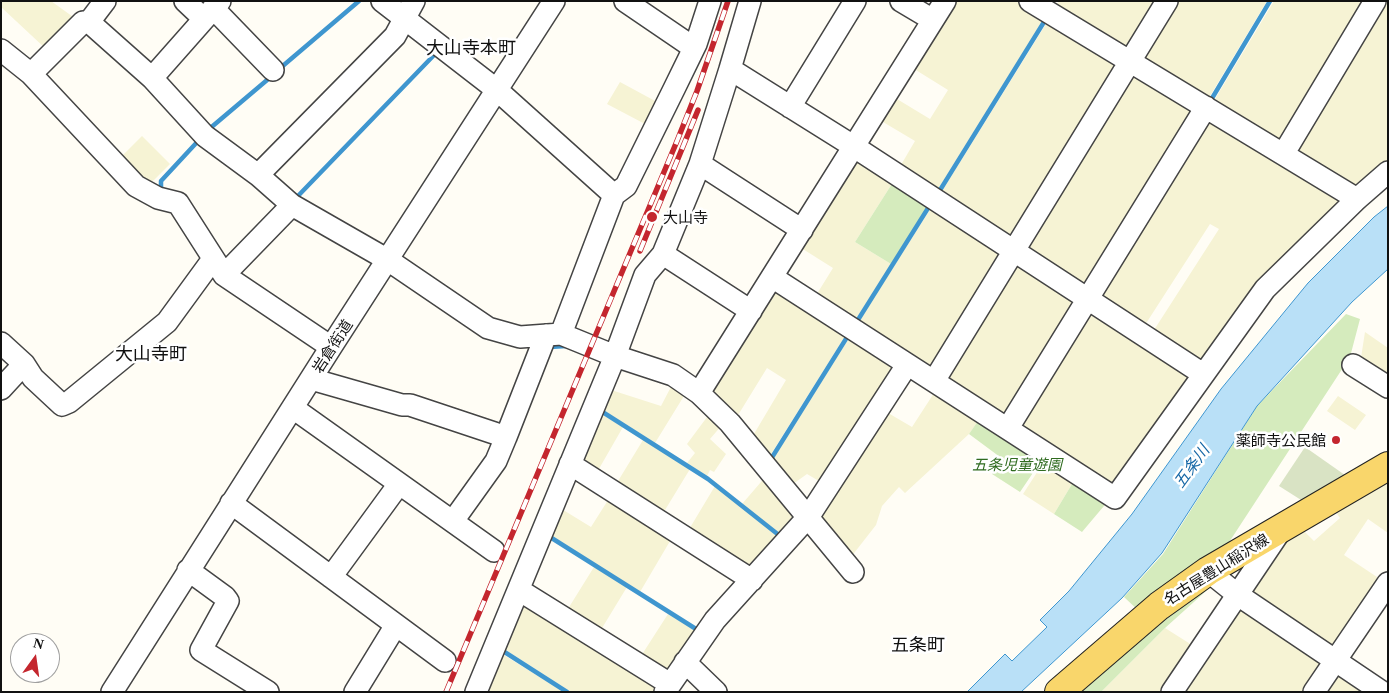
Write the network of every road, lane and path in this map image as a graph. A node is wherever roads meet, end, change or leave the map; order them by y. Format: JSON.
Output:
{"nodes":[{"id":1,"x":105,"y":1,"type":"edge"},
{"id":2,"x":184,"y":1,"type":"edge"},
{"id":3,"x":382,"y":1,"type":"edge"},
{"id":4,"x":554,"y":1,"type":"edge"},
{"id":5,"x":624,"y":1,"type":"edge"},
{"id":6,"x":710,"y":1,"type":"edge"},
{"id":7,"x":750,"y":1,"type":"edge"},
{"id":8,"x":855,"y":1,"type":"edge"},
{"id":9,"x":901,"y":1,"type":"edge"},
{"id":10,"x":945,"y":1,"type":"edge"},
{"id":11,"x":1030,"y":1,"type":"edge"},
{"id":12,"x":1167,"y":1,"type":"edge"},
{"id":13,"x":1375,"y":1,"type":"edge"},
{"id":14,"x":212,"y":10,"type":"edge"},
{"id":15,"x":409,"y":10,"type":"edge"},
{"id":16,"x":933,"y":20,"type":"junction"},
{"id":17,"x":89,"y":22,"type":"junction"},
{"id":18,"x":694,"y":48,"type":"junction"},
{"id":19,"x":1,"y":50,"type":"edge"},
{"id":20,"x":1130,"y":61,"type":"junction"},
{"id":21,"x":730,"y":69,"type":"junction"},
{"id":22,"x":272,"y":70,"type":"dead end"},
{"id":23,"x":31,"y":74,"type":"junction"},
{"id":24,"x":152,"y":78,"type":"junction"},
{"id":25,"x":497,"y":90,"type":"junction"},
{"id":26,"x":790,"y":107,"type":"junction"},
{"id":27,"x":1206,"y":107,"type":"junction"},
{"id":28,"x":853,"y":146,"type":"junction"},
{"id":29,"x":1284,"y":153,"type":"junction"},
{"id":30,"x":700,"y":164,"type":"junction"},
{"id":31,"x":1388,"y":172,"type":"edge"},
{"id":32,"x":258,"y":175,"type":"junction"},
{"id":33,"x":614,"y":195,"type":"junction"},
{"id":34,"x":1357,"y":199,"type":"junction"},
{"id":35,"x":292,"y":205,"type":"junction"},
{"id":36,"x":802,"y":230,"type":"junction"},
{"id":37,"x":1013,"y":252,"type":"junction"},
{"id":38,"x":663,"y":254,"type":"junction"},
{"id":39,"x":388,"y":260,"type":"junction"},
{"id":40,"x":219,"y":267,"type":"junction"},
{"id":41,"x":772,"y":277,"type":"junction"},
{"id":42,"x":1088,"y":299,"type":"junction"},
{"id":43,"x":751,"y":311,"type":"junction"},
{"id":44,"x":553,"y":335,"type":"junction"},
{"id":45,"x":1,"y":343,"type":"edge"},
{"id":46,"x":331,"y":347,"type":"junction"},
{"id":47,"x":615,"y":356,"type":"junction"},
{"id":48,"x":24,"y":364,"type":"junction"},
{"id":49,"x":907,"y":365,"type":"junction"},
{"id":50,"x":1353,"y":365,"type":"dead end"},
{"id":51,"x":1203,"y":374,"type":"junction"},
{"id":52,"x":310,"y":379,"type":"junction"},
{"id":53,"x":934,"y":381,"type":"junction"},
{"id":54,"x":1388,"y":388,"type":"edge"},
{"id":55,"x":1,"y":390,"type":"edge"},
{"id":56,"x":699,"y":393,"type":"junction"},
{"id":57,"x":293,"y":408,"type":"junction"},
{"id":58,"x":1008,"y":428,"type":"junction"},
{"id":59,"x":506,"y":437,"type":"junction"},
{"id":60,"x":570,"y":464,"type":"junction"},
{"id":61,"x":1388,"y":466,"type":"edge"},
{"id":62,"x":399,"y":484,"type":"junction"},
{"id":63,"x":231,"y":503,"type":"junction"},
{"id":64,"x":808,"y":516,"type":"junction"},
{"id":65,"x":453,"y":521,"type":"junction"},
{"id":66,"x":1283,"y":527,"type":"junction"},
{"id":67,"x":494,"y":551,"type":"dead end"},
{"id":68,"x":188,"y":570,"type":"junction"},
{"id":69,"x":1208,"y":571,"type":"junction"},
{"id":70,"x":853,"y":572,"type":"dead end"},
{"id":71,"x":331,"y":576,"type":"junction"},
{"id":72,"x":752,"y":580,"type":"junction"},
{"id":73,"x":1388,"y":583,"type":"edge"},
{"id":74,"x":519,"y":590,"type":"junction"},
{"id":75,"x":1238,"y":595,"type":"junction"},
{"id":76,"x":396,"y":625,"type":"junction"},
{"id":77,"x":1335,"y":660,"type":"junction"},
{"id":78,"x":446,"y":661,"type":"dead end"},
{"id":79,"x":685,"y":662,"type":"junction"},
{"id":80,"x":667,"y":688,"type":"edge"},
{"id":81,"x":112,"y":692,"type":"edge"},
{"id":82,"x":268,"y":692,"type":"edge"},
{"id":83,"x":354,"y":692,"type":"edge"},
{"id":84,"x":476,"y":692,"type":"edge"},
{"id":85,"x":716,"y":692,"type":"edge"},
{"id":86,"x":1058,"y":692,"type":"edge"},
{"id":87,"x":1172,"y":692,"type":"edge"},
{"id":88,"x":1314,"y":692,"type":"edge"},
{"id":89,"x":1382,"y":692,"type":"edge"}],
"edges":[{"from":1,"to":17,"type":"street"},
{"from":2,"to":14,"type":"street"},
{"from":3,"to":15,"type":"street"},
{"from":4,"to":25,"type":"street","name":"岩倉街道"},
{"from":5,"to":18,"type":"street"},
{"from":6,"to":18,"type":"street"},
{"from":7,"to":21,"type":"street"},
{"from":8,"to":26,"type":"street"},
{"from":9,"to":16,"type":"street"},
{"from":10,"to":16,"type":"street"},
{"from":11,"to":20,"type":"street"},
{"from":12,"to":20,"type":"street"},
{"from":13,"to":29,"type":"street"},
{"from":14,"to":22,"type":"street"},
{"from":14,"to":24,"type":"street"},
{"from":15,"to":25,"type":"street"},
{"from":15,"to":32,"type":"street"},
{"from":16,"to":28,"type":"street"},
{"from":17,"to":23,"type":"street"},
{"from":17,"to":24,"type":"street"},
{"from":18,"to":33,"type":"street"},
{"from":19,"to":23,"type":"street"},
{"from":20,"to":27,"type":"street"},
{"from":20,"to":37,"type":"street"},
{"from":21,"to":26,"type":"street"},
{"from":21,"to":30,"type":"street"},
{"from":23,"to":40,"type":"street"},
{"from":24,"to":32,"type":"street"},
{"from":25,"to":33,"type":"street"},
{"from":25,"to":39,"type":"street","name":"岩倉街道"},
{"from":26,"to":28,"type":"street"},
{"from":27,"to":29,"type":"street"},
{"from":27,"to":42,"type":"street"},
{"from":28,"to":36,"type":"street"},
{"from":28,"to":37,"type":"street"},
{"from":29,"to":34,"type":"street"},
{"from":30,"to":36,"type":"street"},
{"from":30,"to":38,"type":"street"},
{"from":31,"to":34,"type":"street"},
{"from":32,"to":35,"type":"street"},
{"from":33,"to":44,"type":"street"},
{"from":34,"to":51,"type":"street"},
{"from":35,"to":39,"type":"street"},
{"from":35,"to":40,"type":"street"},
{"from":36,"to":41,"type":"street"},
{"from":37,"to":42,"type":"street"},
{"from":37,"to":53,"type":"street"},
{"from":38,"to":43,"type":"street"},
{"from":38,"to":47,"type":"street"},
{"from":39,"to":44,"type":"street"},
{"from":39,"to":46,"type":"street","name":"岩倉街道"},
{"from":40,"to":46,"type":"street"},
{"from":40,"to":48,"type":"street"},
{"from":41,"to":43,"type":"street"},
{"from":41,"to":49,"type":"street"},
{"from":42,"to":51,"type":"street"},
{"from":42,"to":58,"type":"street"},
{"from":43,"to":56,"type":"street"},
{"from":44,"to":47,"type":"street"},
{"from":44,"to":59,"type":"street"},
{"from":45,"to":48,"type":"street"},
{"from":46,"to":52,"type":"street","name":"岩倉街道"},
{"from":47,"to":56,"type":"street"},
{"from":47,"to":60,"type":"street"},
{"from":48,"to":55,"type":"street"},
{"from":49,"to":53,"type":"street"},
{"from":49,"to":64,"type":"street"},
{"from":50,"to":54,"type":"street"},
{"from":51,"to":58,"type":"street"},
{"from":52,"to":57,"type":"street","name":"岩倉街道"},
{"from":52,"to":59,"type":"street"},
{"from":53,"to":58,"type":"street"},
{"from":56,"to":64,"type":"street"},
{"from":57,"to":62,"type":"street"},
{"from":57,"to":63,"type":"street","name":"岩倉街道"},
{"from":59,"to":65,"type":"street"},
{"from":60,"to":72,"type":"street"},
{"from":60,"to":74,"type":"street"},
{"from":61,"to":66,"type":"main road","name":"名古屋豊山稲沢線"},
{"from":62,"to":65,"type":"street"},
{"from":62,"to":71,"type":"street"},
{"from":63,"to":68,"type":"street","name":"岩倉街道"},
{"from":63,"to":71,"type":"street"},
{"from":64,"to":70,"type":"street"},
{"from":64,"to":72,"type":"street"},
{"from":65,"to":67,"type":"street"},
{"from":66,"to":69,"type":"main road","name":"名古屋豊山稲沢線"},
{"from":66,"to":75,"type":"street"},
{"from":68,"to":81,"type":"street","name":"岩倉街道"},
{"from":68,"to":82,"type":"street"},
{"from":69,"to":75,"type":"street"},
{"from":69,"to":86,"type":"main road","name":"名古屋豊山稲沢線"},
{"from":71,"to":76,"type":"street"},
{"from":72,"to":79,"type":"street"},
{"from":73,"to":77,"type":"street"},
{"from":74,"to":80,"type":"street"},
{"from":74,"to":84,"type":"street"},
{"from":75,"to":77,"type":"street"},
{"from":75,"to":87,"type":"street"},
{"from":76,"to":78,"type":"street"},
{"from":76,"to":83,"type":"street"},
{"from":77,"to":88,"type":"street"},
{"from":77,"to":89,"type":"street"},
{"from":79,"to":80,"type":"street"},
{"from":79,"to":85,"type":"street"}]}
